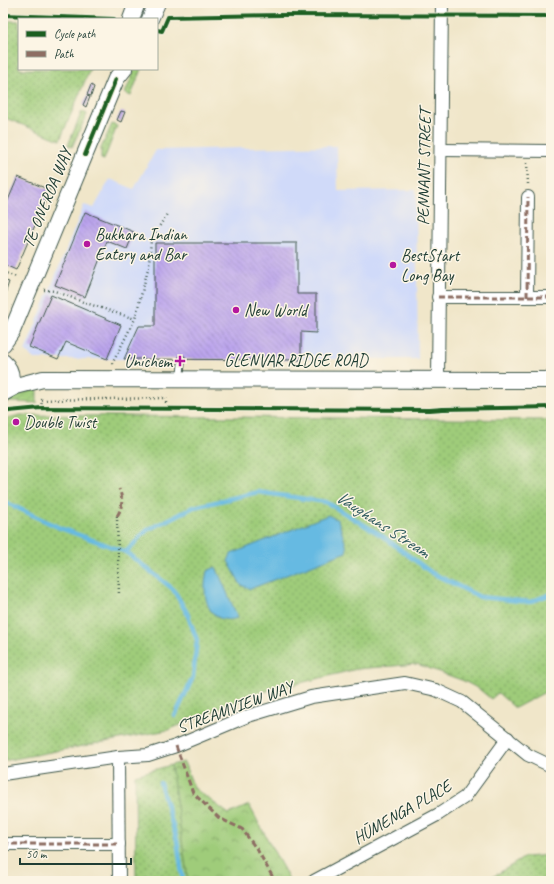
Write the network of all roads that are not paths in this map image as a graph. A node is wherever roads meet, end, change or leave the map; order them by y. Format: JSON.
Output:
{"nodes":[{"id":1,"x":129,"y":3,"type":"edge"},
{"id":2,"x":137,"y":3,"type":"edge"},
{"id":3,"x":144,"y":3,"type":"edge"},
{"id":4,"x":157,"y":3,"type":"edge"},
{"id":5,"x":442,"y":3,"type":"edge"},
{"id":6,"x":131,"y":18,"type":"edge"},
{"id":7,"x":150,"y":18,"type":"edge"},
{"id":8,"x":119,"y":72,"type":"edge"},
{"id":9,"x":442,"y":150,"type":"junction"},
{"id":10,"x":551,"y":151,"type":"edge"},
{"id":11,"x":528,"y":198,"type":"road end"},
{"id":12,"x":438,"y":297,"type":"junction"},
{"id":13,"x":527,"y":297,"type":"junction"},
{"id":14,"x":551,"y":297,"type":"edge"},
{"id":15,"x":12,"y":331,"type":"junction"},
{"id":16,"x":3,"y":344,"type":"edge"},
{"id":17,"x":182,"y":359,"type":"dead end"},
{"id":18,"x":7,"y":367,"type":"edge"},
{"id":19,"x":180,"y":379,"type":"junction"},
{"id":20,"x":438,"y":379,"type":"junction"},
{"id":21,"x":40,"y":380,"type":"junction"},
{"id":22,"x":551,"y":380,"type":"edge"},
{"id":23,"x":4,"y":392,"type":"edge"},
{"id":24,"x":508,"y":738,"type":"junction"},
{"id":25,"x":118,"y":758,"type":"junction"},
{"id":26,"x":551,"y":766,"type":"edge"},
{"id":27,"x":3,"y":774,"type":"edge"},
{"id":28,"x":3,"y":844,"type":"edge"},
{"id":29,"x":119,"y":844,"type":"junction"},
{"id":30,"x":119,"y":881,"type":"edge"},
{"id":31,"x":314,"y":881,"type":"edge"}],
"edges":[{"from":1,"to":2,"type":"street"},
{"from":2,"to":3,"type":"street"},
{"from":2,"to":6,"type":"street"},
{"from":4,"to":7,"type":"street"},
{"from":5,"to":9,"type":"street","name":"PENNANT STREET"},
{"from":8,"to":15,"type":"street","name":"TE ONEROA WAY"},
{"from":9,"to":10,"type":"street"},
{"from":9,"to":12,"type":"street","name":"PENNANT STREET"},
{"from":11,"to":13,"type":"street"},
{"from":12,"to":13,"type":"street"},
{"from":12,"to":20,"type":"street","name":"PENNANT STREET"},
{"from":13,"to":14,"type":"street"},
{"from":15,"to":16,"type":"street","name":"TE ONEROA WAY"},
{"from":15,"to":18,"type":"street","name":"TE ONEROA WAY"},
{"from":17,"to":19,"type":"lane"},
{"from":18,"to":21,"type":"street","name":"GLENVAR RIDGE ROAD"},
{"from":18,"to":23,"type":"street","name":"TE ONEROA WAY"},
{"from":19,"to":20,"type":"street","name":"GLENVAR RIDGE ROAD"},
{"from":19,"to":21,"type":"street","name":"GLENVAR RIDGE ROAD"},
{"from":20,"to":22,"type":"street","name":"GLENVAR RIDGE ROAD"},
{"from":21,"to":23,"type":"street","name":"GLENVAR RIDGE ROAD"},
{"from":24,"to":25,"type":"street","name":"STREAMVIEW WAY"},
{"from":24,"to":26,"type":"street","name":"STREAMVIEW WAY"},
{"from":24,"to":31,"type":"street","name":"HŪMENGA PLACE"},
{"from":25,"to":27,"type":"street","name":"STREAMVIEW WAY"},
{"from":25,"to":29,"type":"street"},
{"from":28,"to":29,"type":"street"},
{"from":29,"to":30,"type":"street"}]}
